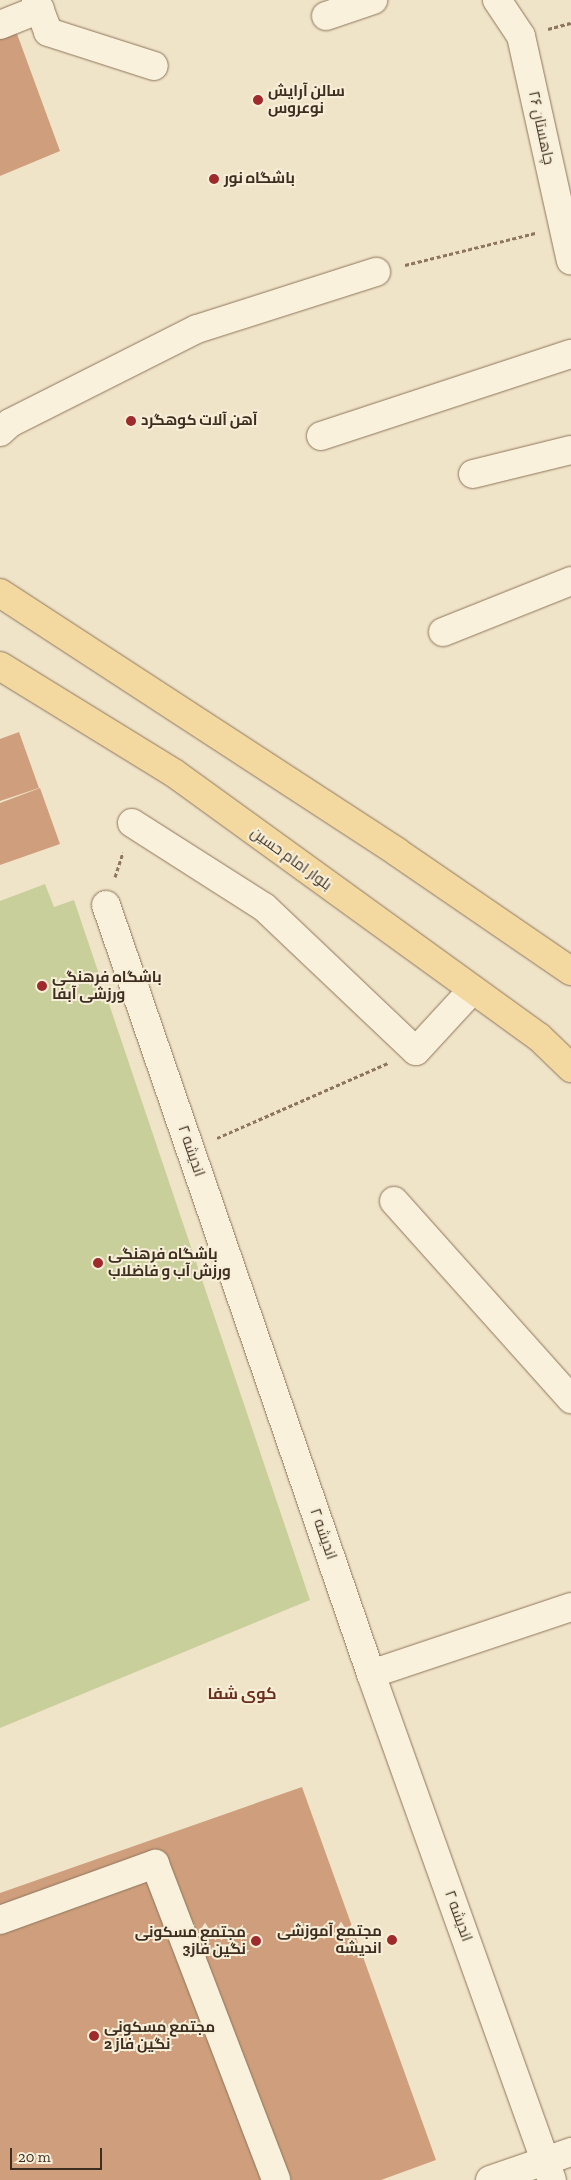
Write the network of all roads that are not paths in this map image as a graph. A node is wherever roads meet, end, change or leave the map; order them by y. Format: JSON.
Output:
{"nodes":[{"id":1,"x":373,"y":0,"type":"edge"},
{"id":2,"x":497,"y":0,"type":"edge"},
{"id":3,"x":38,"y":4,"type":"edge"},
{"id":4,"x":326,"y":16,"type":"dead end"},
{"id":5,"x":0,"y":25,"type":"edge"},
{"id":6,"x":154,"y":66,"type":"dead end"},
{"id":7,"x":570,"y":256,"type":"edge"},
{"id":8,"x":376,"y":272,"type":"road end"},
{"id":9,"x":571,"y":354,"type":"edge"},
{"id":10,"x":0,"y":432,"type":"edge"},
{"id":11,"x":321,"y":436,"type":"dead end"},
{"id":12,"x":571,"y":450,"type":"edge"},
{"id":13,"x":473,"y":474,"type":"dead end"},
{"id":14,"x":571,"y":581,"type":"edge"},
{"id":15,"x":0,"y":593,"type":"edge"},
{"id":16,"x":443,"y":632,"type":"dead end"},
{"id":17,"x":0,"y":666,"type":"edge"},
{"id":18,"x":132,"y":823,"type":"road end"},
{"id":19,"x":106,"y":905,"type":"road end"},
{"id":20,"x":571,"y":970,"type":"edge"},
{"id":21,"x":472,"y":990,"type":"junction"},
{"id":22,"x":571,"y":1068,"type":"edge"},
{"id":23,"x":394,"y":1202,"type":"dead end"},
{"id":24,"x":571,"y":1399,"type":"edge"},
{"id":25,"x":571,"y":1607,"type":"edge"},
{"id":26,"x":371,"y":1674,"type":"junction"},
{"id":27,"x":0,"y":1920,"type":"edge"},
{"id":28,"x":571,"y":2152,"type":"edge"},
{"id":29,"x":548,"y":2170,"type":"edge"},
{"id":30,"x":276,"y":2180,"type":"edge"},
{"id":31,"x":490,"y":2180,"type":"edge"}],
"edges":[{"from":1,"to":4,"type":"street"},
{"from":2,"to":7,"type":"street","name":"چاهستان ۲۶"},
{"from":3,"to":5,"type":"street"},
{"from":3,"to":6,"type":"street"},
{"from":8,"to":10,"type":"street"},
{"from":9,"to":11,"type":"street"},
{"from":12,"to":13,"type":"street"},
{"from":14,"to":16,"type":"street"},
{"from":15,"to":20,"type":"main road"},
{"from":17,"to":21,"type":"main road","name":"بلوار امام حسین"},
{"from":18,"to":21,"type":"street"},
{"from":19,"to":26,"type":"street","name":"اندیشه ۲"},
{"from":21,"to":22,"type":"main road","name":"بلوار امام حسین"},
{"from":23,"to":24,"type":"street"},
{"from":25,"to":26,"type":"street"},
{"from":26,"to":29,"type":"street","name":"اندیشه ۲"},
{"from":27,"to":30,"type":"street"},
{"from":28,"to":29,"type":"street"},
{"from":29,"to":31,"type":"street"}]}
